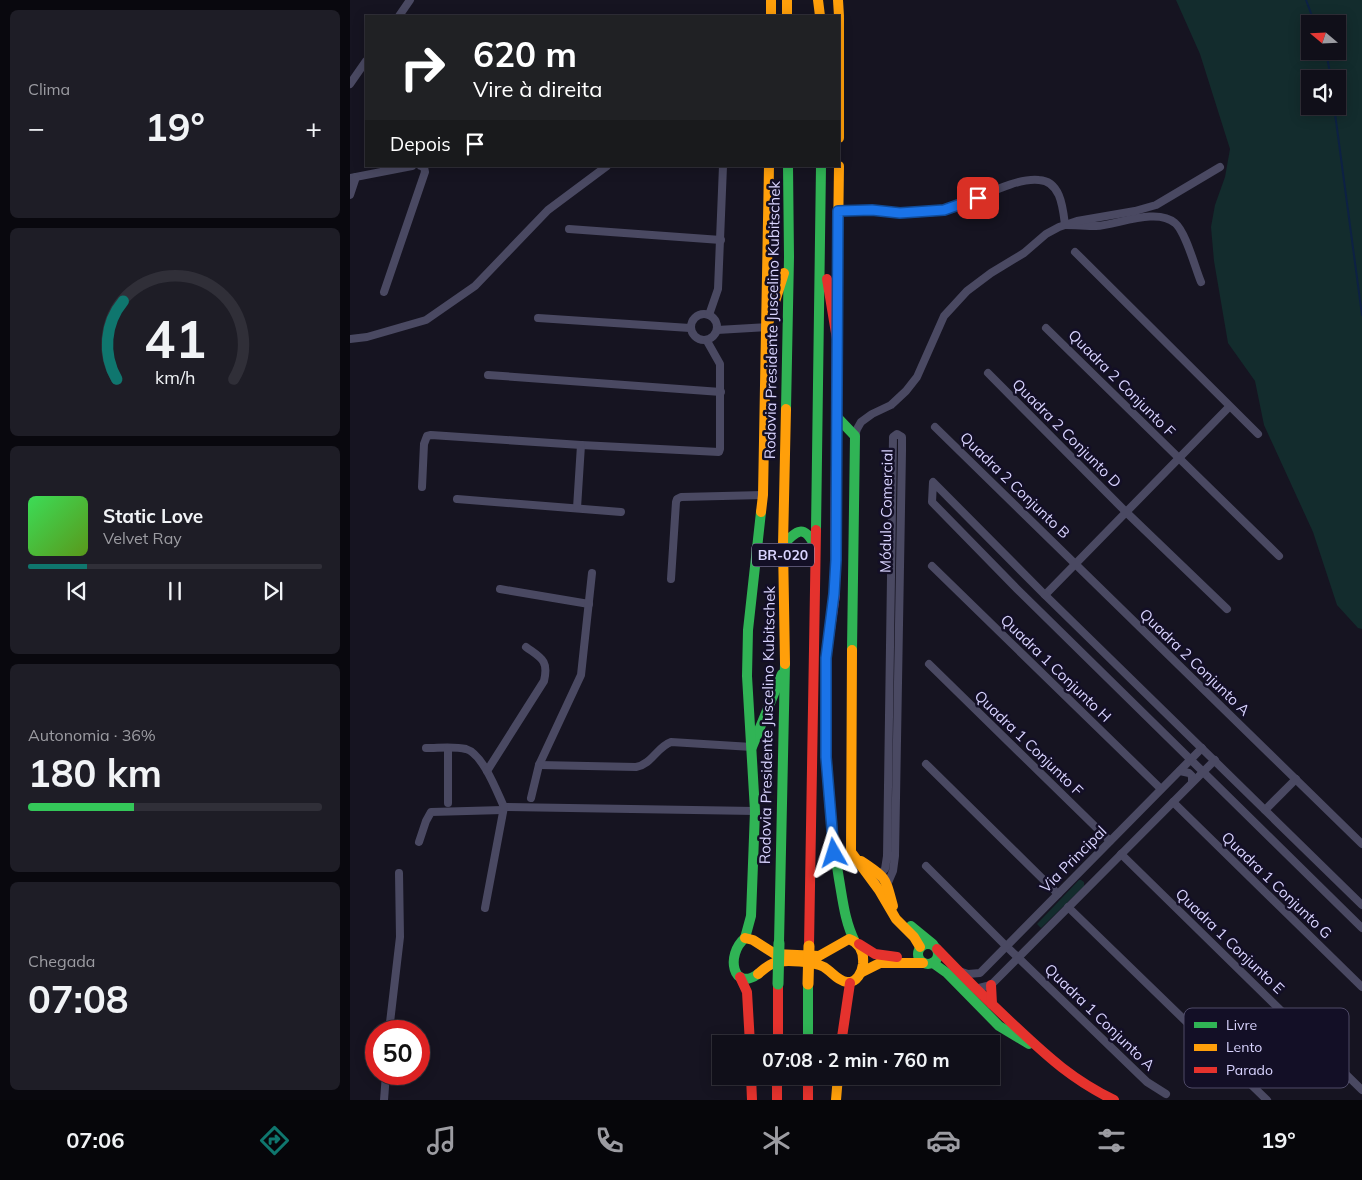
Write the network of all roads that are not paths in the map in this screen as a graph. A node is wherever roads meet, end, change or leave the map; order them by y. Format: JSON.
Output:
{"nodes":[{"id":1,"x":410,"y":0,"type":"edge"},
{"id":2,"x":771,"y":0,"type":"edge"},
{"id":3,"x":787,"y":0,"type":"edge"},
{"id":4,"x":818,"y":0,"type":"edge"},
{"id":5,"x":838,"y":0,"type":"edge"},
{"id":6,"x":400,"y":15,"type":"edge"},
{"id":7,"x":771,"y":15,"type":"edge"},
{"id":8,"x":787,"y":15,"type":"edge"},
{"id":9,"x":820,"y":15,"type":"edge"},
{"id":10,"x":839,"y":15,"type":"edge"},
{"id":11,"x":365,"y":62,"type":"edge"},
{"id":12,"x":350,"y":84,"type":"edge"},
{"id":13,"x":407,"y":167,"type":"edge"},
{"id":14,"x":424,"y":167,"type":"edge"},
{"id":15,"x":606,"y":167,"type":"edge"},
{"id":16,"x":723,"y":167,"type":"edge"},
{"id":17,"x":769,"y":167,"type":"edge"},
{"id":18,"x":788,"y":167,"type":"edge"},
{"id":19,"x":821,"y":167,"type":"edge"},
{"id":20,"x":838,"y":167,"type":"edge"},
{"id":21,"x":1220,"y":167,"type":"dead end"},
{"id":22,"x":353,"y":178,"type":"edge"},
{"id":23,"x":350,"y":194,"type":"edge"},
{"id":24,"x":838,"y":211,"type":"junction"},
{"id":25,"x":1065,"y":225,"type":"junction"},
{"id":26,"x":569,"y":230,"type":"dead end"},
{"id":27,"x":721,"y":240,"type":"junction"},
{"id":28,"x":822,"y":247,"type":"junction"},
{"id":29,"x":1075,"y":252,"type":"dead end"},
{"id":30,"x":789,"y":258,"type":"junction"},
{"id":31,"x":1201,"y":282,"type":"dead end"},
{"id":32,"x":384,"y":292,"type":"dead end"},
{"id":33,"x":709,"y":315,"type":"junction"},
{"id":34,"x":538,"y":318,"type":"dead end"},
{"id":35,"x":767,"y":327,"type":"junction"},
{"id":36,"x":690,"y":328,"type":"junction"},
{"id":37,"x":1046,"y":328,"type":"dead end"},
{"id":38,"x":717,"y":330,"type":"junction"},
{"id":39,"x":350,"y":338,"type":"edge"},
{"id":40,"x":837,"y":339,"type":"junction"},
{"id":41,"x":707,"y":340,"type":"junction"},
{"id":42,"x":988,"y":373,"type":"dead end"},
{"id":43,"x":488,"y":376,"type":"dead end"},
{"id":44,"x":721,"y":392,"type":"junction"},
{"id":45,"x":1229,"y":407,"type":"junction"},
{"id":46,"x":836,"y":416,"type":"junction"},
{"id":47,"x":935,"y":426,"type":"dead end"},
{"id":48,"x":1258,"y":434,"type":"dead end"},
{"id":49,"x":855,"y":436,"type":"junction"},
{"id":50,"x":581,"y":445,"type":"junction"},
{"id":51,"x":902,"y":451,"type":"junction"},
{"id":52,"x":893,"y":452,"type":"junction"},
{"id":53,"x":1178,"y":458,"type":"junction"},
{"id":54,"x":422,"y":487,"type":"dead end"},
{"id":55,"x":763,"y":495,"type":"junction"},
{"id":56,"x":457,"y":499,"type":"dead end"},
{"id":57,"x":577,"y":508,"type":"junction"},
{"id":58,"x":621,"y":512,"type":"dead end"},
{"id":59,"x":1126,"y":512,"type":"junction"},
{"id":60,"x":892,"y":540,"type":"junction"},
{"id":61,"x":901,"y":540,"type":"junction"},
{"id":62,"x":783,"y":545,"type":"junction"},
{"id":63,"x":815,"y":546,"type":"junction"},
{"id":64,"x":854,"y":546,"type":"junction"},
{"id":65,"x":1279,"y":556,"type":"dead end"},
{"id":66,"x":836,"y":560,"type":"junction"},
{"id":67,"x":1075,"y":564,"type":"junction"},
{"id":68,"x":932,"y":566,"type":"dead end"},
{"id":69,"x":592,"y":574,"type":"dead end"},
{"id":70,"x":1028,"y":578,"type":"junction"},
{"id":71,"x":671,"y":579,"type":"dead end"},
{"id":72,"x":500,"y":589,"type":"dead end"},
{"id":73,"x":1017,"y":589,"type":"junction"},
{"id":74,"x":1045,"y":594,"type":"junction"},
{"id":75,"x":589,"y":604,"type":"junction"},
{"id":76,"x":1227,"y":609,"type":"dead end"},
{"id":77,"x":895,"y":622,"type":"junction"},
{"id":78,"x":526,"y":646,"type":"dead end"},
{"id":79,"x":929,"y":664,"type":"dead end"},
{"id":80,"x":785,"y":666,"type":"junction"},
{"id":81,"x":1135,"y":683,"type":"junction"},
{"id":82,"x":1124,"y":694,"type":"junction"},
{"id":83,"x":752,"y":747,"type":"junction"},
{"id":84,"x":426,"y":748,"type":"dead end"},
{"id":85,"x":448,"y":748,"type":"junction"},
{"id":86,"x":1202,"y":748,"type":"junction"},
{"id":87,"x":1190,"y":760,"type":"junction"},
{"id":88,"x":1214,"y":760,"type":"junction"},
{"id":89,"x":926,"y":764,"type":"dead end"},
{"id":90,"x":539,"y":765,"type":"junction"},
{"id":91,"x":1180,"y":770,"type":"junction"},
{"id":92,"x":487,"y":771,"type":"junction"},
{"id":93,"x":1203,"y":772,"type":"junction"},
{"id":94,"x":1296,"y":779,"type":"junction"},
{"id":95,"x":1192,"y":782,"type":"junction"},
{"id":96,"x":1161,"y":789,"type":"junction"},
{"id":97,"x":531,"y":798,"type":"dead end"},
{"id":98,"x":1173,"y":802,"type":"junction"},
{"id":99,"x":448,"y":803,"type":"dead end"},
{"id":100,"x":504,"y":808,"type":"junction"},
{"id":101,"x":1265,"y":810,"type":"junction"},
{"id":102,"x":755,"y":811,"type":"junction"},
{"id":103,"x":1279,"y":823,"type":"junction"},
{"id":104,"x":1120,"y":831,"type":"junction"},
{"id":105,"x":1267,"y":835,"type":"junction"},
{"id":106,"x":1110,"y":841,"type":"junction"},
{"id":107,"x":419,"y":842,"type":"dead end"},
{"id":108,"x":1133,"y":842,"type":"junction"},
{"id":109,"x":1362,"y":844,"type":"edge"},
{"id":110,"x":1121,"y":854,"type":"junction"},
{"id":111,"x":891,"y":856,"type":"junction"},
{"id":112,"x":926,"y":866,"type":"dead end"},
{"id":113,"x":1080,"y":872,"type":"junction"},
{"id":114,"x":399,"y":873,"type":"dead end"},
{"id":115,"x":880,"y":883,"type":"junction"},
{"id":116,"x":1092,"y":884,"type":"junction"},
{"id":117,"x":1058,"y":894,"type":"junction"},
{"id":118,"x":1362,"y":905,"type":"edge"},
{"id":119,"x":1068,"y":907,"type":"junction"},
{"id":120,"x":485,"y":908,"type":"dead end"},
{"id":121,"x":1362,"y":928,"type":"edge"},
{"id":122,"x":745,"y":938,"type":"junction"},
{"id":123,"x":857,"y":943,"type":"junction"},
{"id":124,"x":1006,"y":946,"type":"junction"},
{"id":125,"x":935,"y":947,"type":"junction"},
{"id":126,"x":923,"y":957,"type":"junction"},
{"id":127,"x":1018,"y":958,"type":"junction"},
{"id":128,"x":957,"y":970,"type":"junction"},
{"id":129,"x":862,"y":972,"type":"junction"},
{"id":130,"x":740,"y":977,"type":"junction"},
{"id":131,"x":850,"y":983,"type":"junction"},
{"id":132,"x":991,"y":985,"type":"junction"},
{"id":133,"x":1362,"y":987,"type":"edge"},
{"id":134,"x":975,"y":989,"type":"junction"},
{"id":135,"x":962,"y":990,"type":"junction"},
{"id":136,"x":992,"y":1004,"type":"junction"},
{"id":137,"x":1278,"y":1008,"type":"edge"},
{"id":138,"x":390,"y":1020,"type":"edge"},
{"id":139,"x":1184,"y":1020,"type":"edge"},
{"id":140,"x":749,"y":1035,"type":"edge"},
{"id":141,"x":778,"y":1035,"type":"edge"},
{"id":142,"x":808,"y":1035,"type":"edge"},
{"id":143,"x":843,"y":1035,"type":"edge"},
{"id":144,"x":1043,"y":1052,"type":"junction"},
{"id":145,"x":1349,"y":1077,"type":"edge"},
{"id":146,"x":385,"y":1085,"type":"edge"},
{"id":147,"x":751,"y":1085,"type":"edge"},
{"id":148,"x":777,"y":1085,"type":"edge"},
{"id":149,"x":808,"y":1085,"type":"edge"},
{"id":150,"x":837,"y":1085,"type":"edge"},
{"id":151,"x":1255,"y":1088,"type":"edge"},
{"id":152,"x":1362,"y":1090,"type":"edge"},
{"id":153,"x":1166,"y":1094,"type":"dead end"},
{"id":154,"x":384,"y":1100,"type":"edge"},
{"id":155,"x":752,"y":1100,"type":"edge"},
{"id":156,"x":777,"y":1100,"type":"edge"},
{"id":157,"x":808,"y":1100,"type":"edge"},
{"id":158,"x":836,"y":1100,"type":"edge"},
{"id":159,"x":1114,"y":1100,"type":"edge"},
{"id":160,"x":1267,"y":1100,"type":"edge"}],
"edges":[{"from":1,"to":6,"type":"street"},
{"from":2,"to":7,"type":"main road"},
{"from":3,"to":8,"type":"main road"},
{"from":4,"to":9,"type":"main road"},
{"from":5,"to":10,"type":"main road"},
{"from":11,"to":12,"type":"street"},
{"from":13,"to":22,"type":"street"},
{"from":14,"to":32,"type":"street"},
{"from":15,"to":39,"type":"street"},
{"from":16,"to":27,"type":"street"},
{"from":17,"to":35,"type":"main road"},
{"from":18,"to":30,"type":"main road","name":"Rodovia Presidente Juscelino Kubitschek","number":"BR-020"},
{"from":19,"to":28,"type":"main road","number":"BR-020"},
{"from":20,"to":24,"type":"main road"},
{"from":21,"to":25,"type":"street"},
{"from":22,"to":23,"type":"street"},
{"from":24,"to":25,"type":"street"},
{"from":24,"to":40,"type":"main road"},
{"from":25,"to":31,"type":"street"},
{"from":25,"to":49,"type":"street"},
{"from":26,"to":27,"type":"street"},
{"from":27,"to":33,"type":"street"},
{"from":28,"to":40,"type":"main road"},
{"from":28,"to":63,"type":"main road","number":"BR-020"},
{"from":29,"to":45,"type":"street"},
{"from":30,"to":35,"type":"main road"},
{"from":30,"to":62,"type":"main road","name":"Rodovia Presidente Juscelino Kubitschek","number":"BR-020"},
{"from":33,"to":36,"type":"street"},
{"from":33,"to":38,"type":"street"},
{"from":34,"to":36,"type":"street"},
{"from":35,"to":38,"type":"street"},
{"from":35,"to":55,"type":"main road"},
{"from":36,"to":41,"type":"street"},
{"from":37,"to":53,"type":"street","name":"Quadra 2 Conjunto F"},
{"from":38,"to":41,"type":"street"},
{"from":40,"to":46,"type":"main road"},
{"from":41,"to":44,"type":"street"},
{"from":42,"to":59,"type":"street","name":"Quadra 2 Conjunto D"},
{"from":43,"to":44,"type":"street"},
{"from":44,"to":50,"type":"street"},
{"from":45,"to":48,"type":"street"},
{"from":45,"to":53,"type":"street"},
{"from":46,"to":49,"type":"main road"},
{"from":46,"to":66,"type":"main road"},
{"from":47,"to":67,"type":"street","name":"Quadra 2 Conjunto B"},
{"from":49,"to":64,"type":"main road","name":"Módulo Comercial"},
{"from":50,"to":54,"type":"street"},
{"from":50,"to":57,"type":"street"},
{"from":51,"to":52,"type":"street"},
{"from":51,"to":52,"type":"street","name":"Módulo Comercial"},
{"from":51,"to":61,"type":"street","name":"Módulo Comercial"},
{"from":52,"to":60,"type":"street","name":"Módulo Comercial"},
{"from":53,"to":59,"type":"street"},
{"from":53,"to":65,"type":"street","name":"Quadra 2 Conjunto F"},
{"from":55,"to":71,"type":"street"},
{"from":55,"to":83,"type":"main road"},
{"from":56,"to":57,"type":"street"},
{"from":57,"to":58,"type":"street"},
{"from":59,"to":67,"type":"street"},
{"from":59,"to":76,"type":"street","name":"Quadra 2 Conjunto D"},
{"from":60,"to":61,"type":"street"},
{"from":60,"to":77,"type":"street","name":"Módulo Comercial"},
{"from":61,"to":77,"type":"street","name":"Módulo Comercial"},
{"from":62,"to":63,"type":"main road"},
{"from":62,"to":80,"type":"main road","name":"Rodovia Presidente Juscelino Kubitschek","number":"BR-020"},
{"from":63,"to":142,"type":"main road","number":"BR-020","bridge":true},
{"from":64,"to":66,"type":"main road"},
{"from":64,"to":115,"type":"main road","name":"Módulo Comercial"},
{"from":66,"to":123,"type":"main road"},
{"from":67,"to":74,"type":"street"},
{"from":67,"to":94,"type":"street","name":"Quadra 2 Conjunto A"},
{"from":68,"to":96,"type":"street","name":"Quadra 1 Conjunto H"},
{"from":69,"to":75,"type":"street"},
{"from":70,"to":73,"type":"street"},
{"from":70,"to":73,"type":"street"},
{"from":70,"to":74,"type":"street"},
{"from":72,"to":75,"type":"street"},
{"from":73,"to":82,"type":"street"},
{"from":74,"to":81,"type":"street"},
{"from":75,"to":90,"type":"street"},
{"from":77,"to":111,"type":"street","name":"Módulo Comercial"},
{"from":78,"to":92,"type":"street"},
{"from":79,"to":106,"type":"street","name":"Quadra 1 Conjunto F"},
{"from":80,"to":83,"type":"main road"},
{"from":80,"to":141,"type":"main road","name":"Rodovia Presidente Juscelino Kubitschek","number":"BR-020","bridge":true},
{"from":81,"to":82,"type":"street"},
{"from":81,"to":86,"type":"street"},
{"from":82,"to":87,"type":"street"},
{"from":83,"to":90,"type":"street"},
{"from":83,"to":102,"type":"main road"},
{"from":84,"to":85,"type":"street"},
{"from":85,"to":92,"type":"street"},
{"from":85,"to":99,"type":"street"},
{"from":86,"to":87,"type":"street","name":"Via Principal"},
{"from":86,"to":88,"type":"street"},
{"from":87,"to":91,"type":"street","name":"Via Principal"},
{"from":87,"to":93,"type":"street"},
{"from":88,"to":93,"type":"street","name":"Via Principal"},
{"from":88,"to":101,"type":"street"},
{"from":89,"to":117,"type":"street"},
{"from":90,"to":97,"type":"street"},
{"from":91,"to":95,"type":"street"},
{"from":91,"to":96,"type":"street","name":"Via Principal"},
{"from":92,"to":100,"type":"street"},
{"from":93,"to":95,"type":"street","name":"Via Principal"},
{"from":93,"to":105,"type":"street"},
{"from":94,"to":101,"type":"street"},
{"from":94,"to":109,"type":"street","name":"Quadra 2 Conjunto A"},
{"from":95,"to":98,"type":"street","name":"Via Principal"},
{"from":96,"to":104,"type":"street","name":"Via Principal"},
{"from":98,"to":108,"type":"street","name":"Via Principal"},
{"from":98,"to":133,"type":"street","name":"Quadra 1 Conjunto G"},
{"from":100,"to":102,"type":"street"},
{"from":100,"to":107,"type":"street"},
{"from":100,"to":120,"type":"street"},
{"from":101,"to":103,"type":"street"},
{"from":102,"to":122,"type":"main road"},
{"from":103,"to":105,"type":"street"},
{"from":103,"to":118,"type":"street"},
{"from":104,"to":106,"type":"street","name":"Via Principal"},
{"from":104,"to":108,"type":"street"},
{"from":105,"to":121,"type":"street"},
{"from":106,"to":113,"type":"street","name":"Via Principal"},
{"from":108,"to":110,"type":"street","name":"Via Principal"},
{"from":110,"to":116,"type":"street","name":"Via Principal"},
{"from":110,"to":137,"type":"street","name":"Quadra 1 Conjunto E"},
{"from":111,"to":115,"type":"street","name":"Módulo Comercial"},
{"from":111,"to":115,"type":"street","name":"Módulo Comercial"},
{"from":112,"to":124,"type":"street","name":"Quadra 1 Conjunto A"},
{"from":113,"to":116,"type":"street"},
{"from":113,"to":117,"type":"street","name":"Via Principal"},
{"from":114,"to":138,"type":"street"},
{"from":115,"to":125,"type":"main road","name":"Módulo Comercial"},
{"from":115,"to":126,"type":"main road","name":"Módulo Comercial"},
{"from":116,"to":119,"type":"street","name":"Via Principal"},
{"from":117,"to":124,"type":"street","name":"Via Principal"},
{"from":119,"to":127,"type":"street","name":"Via Principal"},
{"from":119,"to":139,"type":"street"},
{"from":122,"to":123,"type":"main road"},
{"from":122,"to":130,"type":"main road"},
{"from":123,"to":126,"type":"main road"},
{"from":123,"to":129,"type":"main road"},
{"from":124,"to":127,"type":"street","name":"Quadra 1 Conjunto A"},
{"from":124,"to":128,"type":"street","name":"Via Principal"},
{"from":125,"to":126,"type":"main road"},
{"from":125,"to":126,"type":"main road"},
{"from":125,"to":128,"type":"main road","name":"Módulo Comercial"},
{"from":126,"to":129,"type":"main road"},
{"from":126,"to":135,"type":"main road","name":"Módulo Comercial"},
{"from":127,"to":132,"type":"street","name":"Via Principal"},
{"from":127,"to":153,"type":"street","name":"Quadra 1 Conjunto A"},
{"from":128,"to":134,"type":"main road","name":"Módulo Comercial"},
{"from":129,"to":131,"type":"main road"},
{"from":130,"to":131,"type":"main road"},
{"from":130,"to":140,"type":"main road"},
{"from":131,"to":143,"type":"main road"},
{"from":132,"to":134,"type":"street"},
{"from":132,"to":136,"type":"main road"},
{"from":134,"to":135,"type":"main road"},
{"from":134,"to":136,"type":"main road","name":"Módulo Comercial"},
{"from":135,"to":144,"type":"main road","name":"Módulo Comercial"},
{"from":136,"to":144,"type":"main road","name":"Módulo Comercial"},
{"from":144,"to":159,"type":"main road"},
{"from":145,"to":152,"type":"street","name":"Quadra 1 Conjunto E"},
{"from":146,"to":154,"type":"street"},
{"from":147,"to":155,"type":"main road"},
{"from":148,"to":156,"type":"main road"},
{"from":149,"to":157,"type":"main road"},
{"from":150,"to":158,"type":"main road"},
{"from":151,"to":160,"type":"street"}]}
